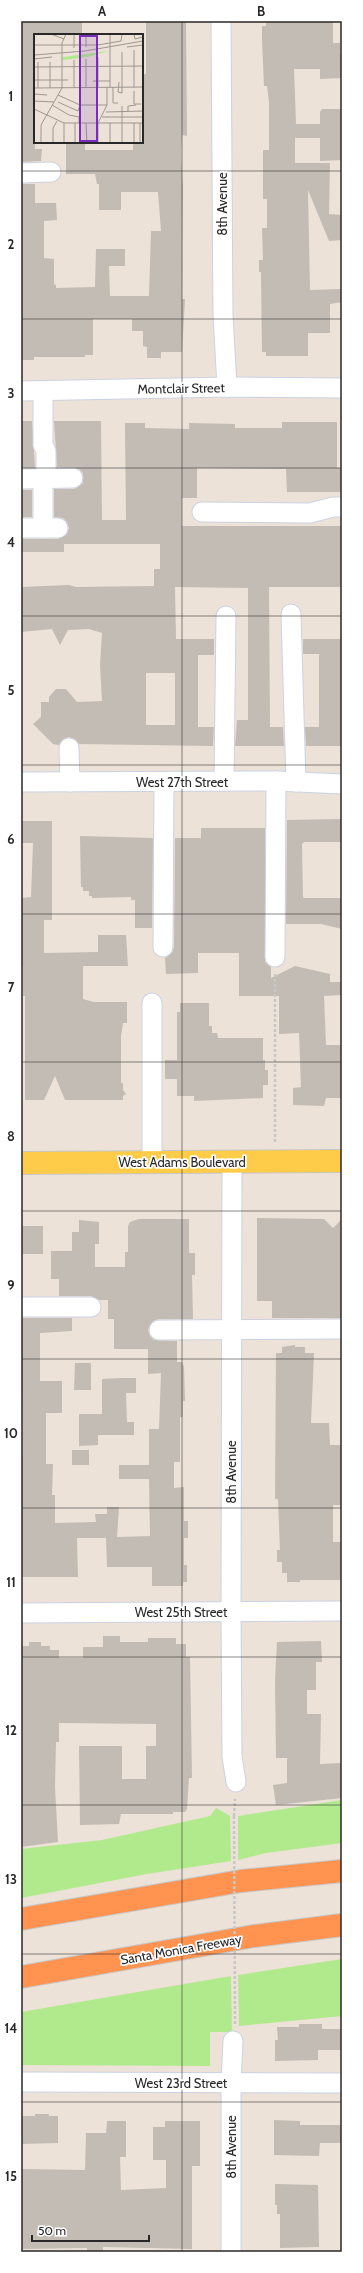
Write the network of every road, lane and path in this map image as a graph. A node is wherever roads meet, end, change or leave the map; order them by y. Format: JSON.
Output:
{"nodes":[{"id":1,"x":221,"y":21,"type":"edge"},
{"id":2,"x":51,"y":172,"type":"dead end"},
{"id":3,"x":21,"y":173,"type":"edge"},
{"id":4,"x":227,"y":387,"type":"junction"},
{"id":5,"x":342,"y":388,"type":"edge"},
{"id":6,"x":21,"y":391,"type":"edge"},
{"id":7,"x":43,"y":391,"type":"junction"},
{"id":8,"x":73,"y":478,"type":"dead end"},
{"id":9,"x":21,"y":479,"type":"edge"},
{"id":10,"x":45,"y":479,"type":"junction"},
{"id":11,"x":342,"y":507,"type":"edge"},
{"id":12,"x":202,"y":512,"type":"dead end"},
{"id":13,"x":21,"y":528,"type":"edge"},
{"id":14,"x":291,"y":614,"type":"dead end"},
{"id":15,"x":226,"y":616,"type":"dead end"},
{"id":16,"x":69,"y":748,"type":"dead end"},
{"id":17,"x":224,"y":781,"type":"junction"},
{"id":18,"x":276,"y":781,"type":"junction"},
{"id":19,"x":21,"y":782,"type":"edge"},
{"id":20,"x":70,"y":782,"type":"junction"},
{"id":21,"x":164,"y":782,"type":"junction"},
{"id":22,"x":296,"y":782,"type":"junction"},
{"id":23,"x":342,"y":784,"type":"edge"},
{"id":24,"x":163,"y":947,"type":"dead end"},
{"id":25,"x":275,"y":957,"type":"joint"},
{"id":26,"x":152,"y":1003,"type":"dead end"},
{"id":27,"x":275,"y":1161,"type":"junction"},
{"id":28,"x":342,"y":1161,"type":"edge"},
{"id":29,"x":152,"y":1162,"type":"junction"},
{"id":30,"x":232,"y":1162,"type":"junction"},
{"id":31,"x":21,"y":1163,"type":"edge"},
{"id":32,"x":21,"y":1307,"type":"edge"},
{"id":33,"x":91,"y":1307,"type":"dead end"},
{"id":34,"x":342,"y":1329,"type":"edge"},
{"id":35,"x":159,"y":1330,"type":"dead end"},
{"id":36,"x":231,"y":1330,"type":"junction"},
{"id":37,"x":342,"y":1611,"type":"edge"},
{"id":38,"x":231,"y":1612,"type":"junction"},
{"id":39,"x":21,"y":1613,"type":"edge"},
{"id":40,"x":236,"y":1782,"type":"dead end"},
{"id":41,"x":234,"y":1816,"type":"dead end"},
{"id":42,"x":342,"y":1871,"type":"edge"},
{"id":43,"x":21,"y":1919,"type":"edge"},
{"id":44,"x":342,"y":1925,"type":"edge"},
{"id":45,"x":21,"y":1977,"type":"edge"},
{"id":46,"x":234,"y":2033,"type":"joint"},
{"id":47,"x":21,"y":2082,"type":"edge"},
{"id":48,"x":231,"y":2083,"type":"junction"},
{"id":49,"x":342,"y":2083,"type":"edge"},
{"id":50,"x":231,"y":2252,"type":"edge"}],
"edges":[{"from":1,"to":4,"type":"street","name":"8th Avenue"},
{"from":2,"to":3,"type":"street"},
{"from":4,"to":5,"type":"street","name":"Montclair Street"},
{"from":4,"to":7,"type":"street","name":"Montclair Street"},
{"from":6,"to":7,"type":"street","name":"Montclair Street"},
{"from":7,"to":10,"type":"street"},
{"from":8,"to":10,"type":"street"},
{"from":9,"to":10,"type":"street"},
{"from":10,"to":13,"type":"street"},
{"from":11,"to":12,"type":"street"},
{"from":14,"to":22,"type":"street"},
{"from":15,"to":17,"type":"street"},
{"from":16,"to":20,"type":"street"},
{"from":17,"to":18,"type":"street","name":"West 27th Street"},
{"from":17,"to":21,"type":"street","name":"West 27th Street"},
{"from":18,"to":22,"type":"street","name":"West 27th Street"},
{"from":18,"to":25,"type":"street"},
{"from":19,"to":20,"type":"street","name":"West 27th Street"},
{"from":20,"to":21,"type":"street","name":"West 27th Street"},
{"from":21,"to":24,"type":"street"},
{"from":22,"to":23,"type":"street","name":"West 27th Street"},
{"from":25,"to":27,"type":"path"},
{"from":26,"to":29,"type":"street"},
{"from":27,"to":28,"type":"main road","name":"West Adams Boulevard"},
{"from":27,"to":30,"type":"main road","name":"West Adams Boulevard"},
{"from":29,"to":30,"type":"main road","name":"West Adams Boulevard"},
{"from":29,"to":31,"type":"main road","name":"West Adams Boulevard"},
{"from":30,"to":36,"type":"street","name":"8th Avenue"},
{"from":32,"to":33,"type":"street"},
{"from":34,"to":36,"type":"street"},
{"from":35,"to":36,"type":"street"},
{"from":36,"to":38,"type":"street","name":"8th Avenue"},
{"from":37,"to":38,"type":"street","name":"West 25th Street"},
{"from":38,"to":39,"type":"street","name":"West 25th Street"},
{"from":38,"to":40,"type":"street","name":"8th Avenue"},
{"from":41,"to":46,"type":"path","bridge":true},
{"from":42,"to":43,"type":"highway"},
{"from":44,"to":45,"type":"highway","name":"Santa Monica Freeway"},
{"from":46,"to":48,"type":"street","name":"8th Avenue"},
{"from":47,"to":48,"type":"street","name":"West 23rd Street"},
{"from":48,"to":49,"type":"street","name":"West 23rd Street"},
{"from":48,"to":50,"type":"street","name":"8th Avenue"}]}
